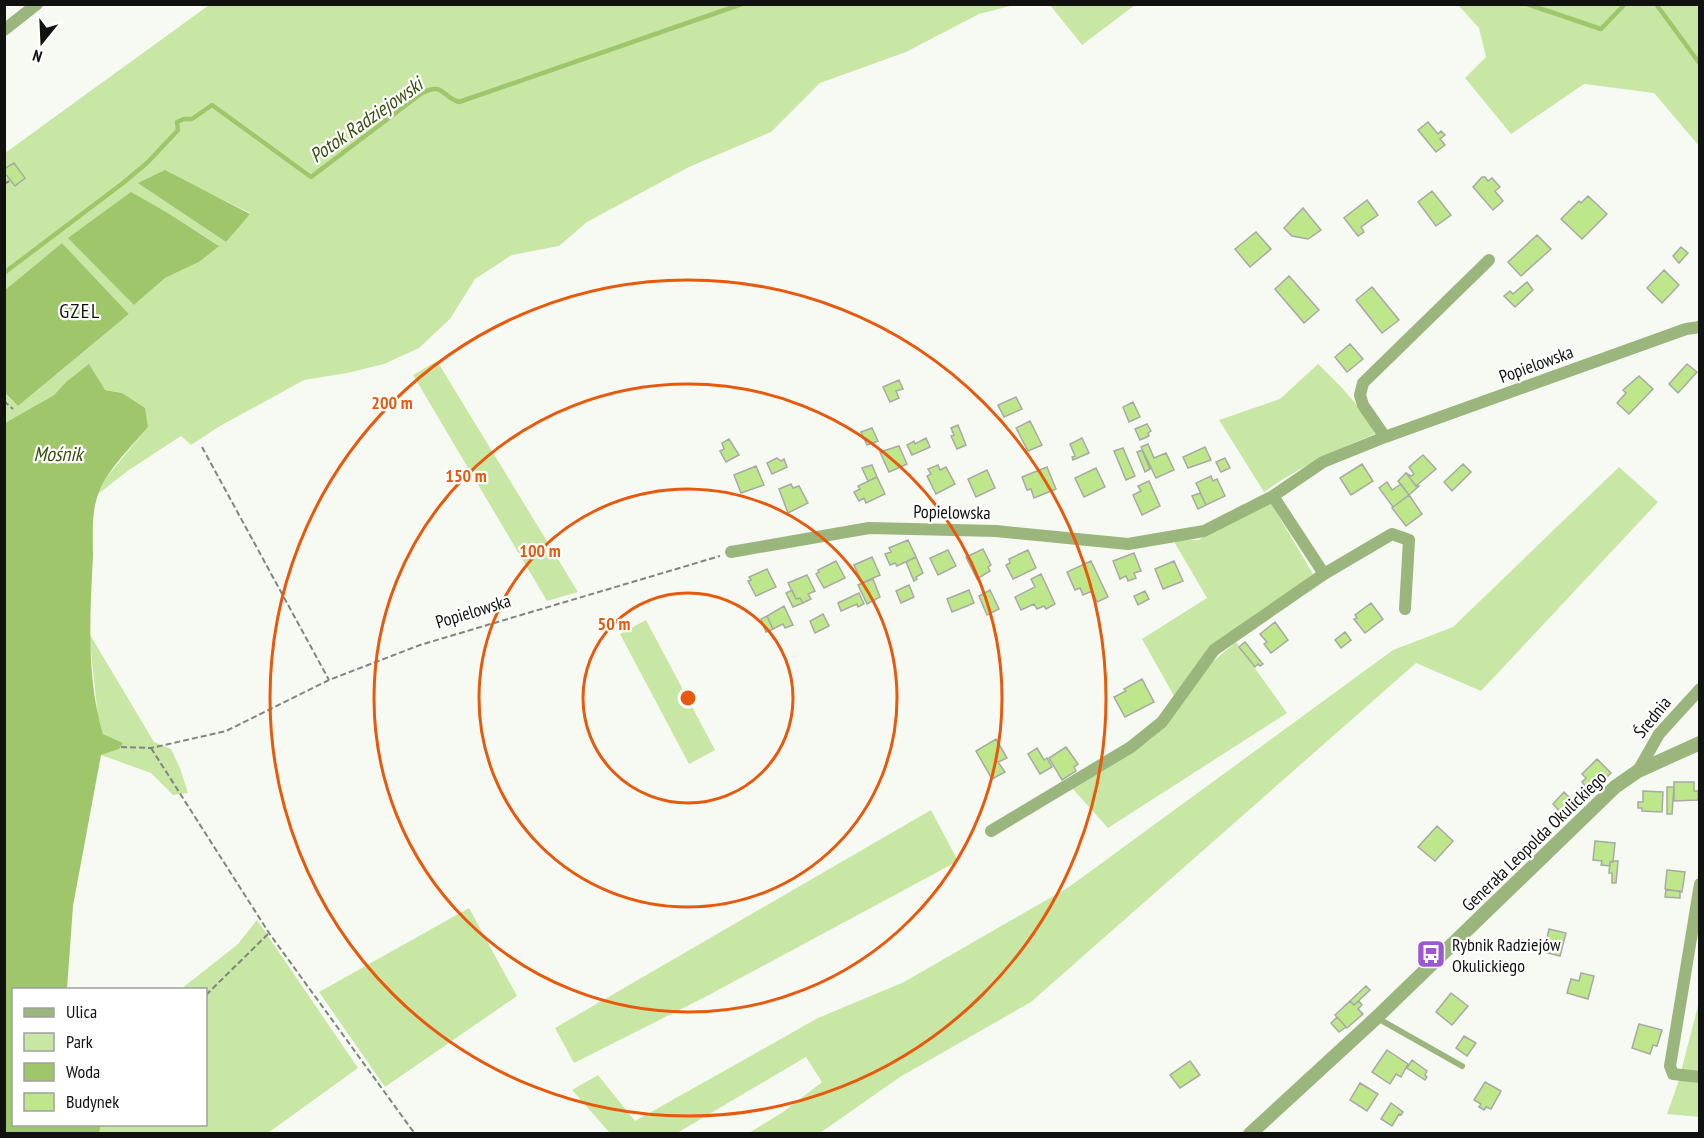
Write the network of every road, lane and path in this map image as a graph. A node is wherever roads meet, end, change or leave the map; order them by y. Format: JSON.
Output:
{"nodes":[{"id":1,"x":37,"y":4,"type":"edge"},
{"id":2,"x":4,"y":30,"type":"edge"},
{"id":3,"x":11,"y":180,"type":"dead end"},
{"id":4,"x":4,"y":184,"type":"edge"},
{"id":5,"x":1489,"y":260,"type":"dead end"},
{"id":6,"x":1700,"y":327,"type":"edge"},
{"id":7,"x":4,"y":401,"type":"edge"},
{"id":8,"x":13,"y":409,"type":"dead end"},
{"id":9,"x":1385,"y":437,"type":"junction"},
{"id":10,"x":202,"y":447,"type":"dead end"},
{"id":11,"x":1273,"y":496,"type":"junction"},
{"id":12,"x":731,"y":552,"type":"joint"},
{"id":13,"x":1323,"y":574,"type":"junction"},
{"id":14,"x":1405,"y":609,"type":"dead end"},
{"id":15,"x":329,"y":680,"type":"junction"},
{"id":16,"x":1700,"y":689,"type":"edge"},
{"id":17,"x":1700,"y":743,"type":"edge"},
{"id":18,"x":121,"y":747,"type":"dead end"},
{"id":19,"x":151,"y":748,"type":"junction"},
{"id":20,"x":1638,"y":771,"type":"junction"},
{"id":21,"x":991,"y":831,"type":"dead end"},
{"id":22,"x":1700,"y":884,"type":"edge"},
{"id":23,"x":268,"y":933,"type":"junction"},
{"id":24,"x":207,"y":994,"type":"edge"},
{"id":25,"x":1376,"y":1018,"type":"junction"},
{"id":26,"x":1462,"y":1066,"type":"dead end"},
{"id":27,"x":1700,"y":1077,"type":"edge"},
{"id":28,"x":1255,"y":1132,"type":"edge"},
{"id":29,"x":415,"y":1134,"type":"edge"}],
"edges":[{"from":1,"to":2,"type":"street"},
{"from":3,"to":4,"type":"path"},
{"from":5,"to":9,"type":"street"},
{"from":6,"to":9,"type":"street","name":"Popielowska"},
{"from":7,"to":8,"type":"path"},
{"from":9,"to":11,"type":"street","name":"Popielowska"},
{"from":10,"to":15,"type":"path"},
{"from":11,"to":12,"type":"street","name":"Popielowska"},
{"from":11,"to":13,"type":"street"},
{"from":12,"to":15,"type":"path","name":"Popielowska"},
{"from":13,"to":14,"type":"street"},
{"from":13,"to":21,"type":"street"},
{"from":15,"to":19,"type":"path","name":"Popielowska"},
{"from":16,"to":20,"type":"street","name":"Średnia"},
{"from":17,"to":20,"type":"street","name":"Generała Leopolda Okulickiego"},
{"from":18,"to":19,"type":"path","name":"Popielowska"},
{"from":19,"to":23,"type":"path"},
{"from":20,"to":25,"type":"street","name":"Generała Leopolda Okulickiego"},
{"from":22,"to":27,"type":"street"},
{"from":23,"to":24,"type":"path"},
{"from":23,"to":29,"type":"path"},
{"from":25,"to":26,"type":"lane"},
{"from":25,"to":28,"type":"street","name":"Generała Leopolda Okulickiego"}]}
